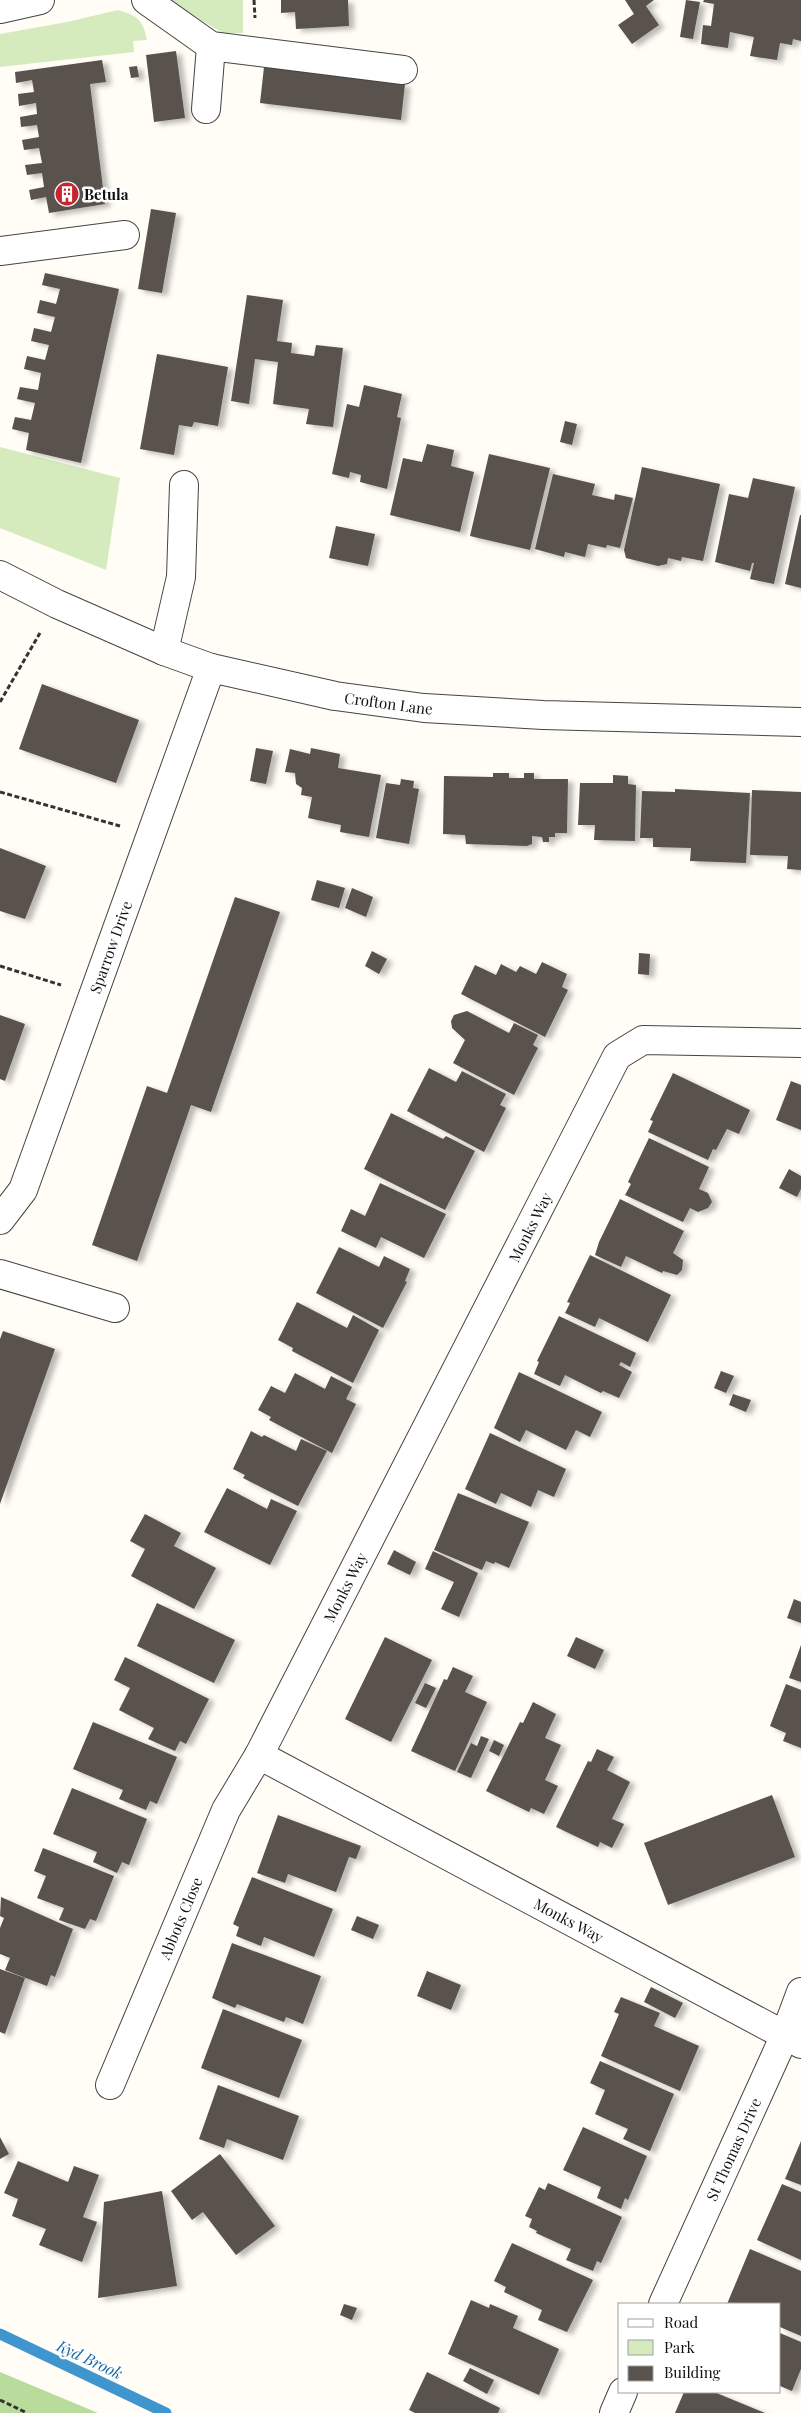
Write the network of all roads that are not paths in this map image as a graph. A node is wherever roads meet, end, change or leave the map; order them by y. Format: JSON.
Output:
{"nodes":[{"id":1,"x":40,"y":0,"type":"edge"},
{"id":2,"x":146,"y":0,"type":"edge"},
{"id":3,"x":0,"y":9,"type":"edge"},
{"id":4,"x":211,"y":46,"type":"junction"},
{"id":5,"x":403,"y":70,"type":"dead end"},
{"id":6,"x":206,"y":109,"type":"dead end"},
{"id":7,"x":125,"y":235,"type":"dead end"},
{"id":8,"x":0,"y":251,"type":"edge"},
{"id":9,"x":184,"y":485,"type":"dead end"},
{"id":10,"x":0,"y":575,"type":"edge"},
{"id":11,"x":164,"y":651,"type":"junction"},
{"id":12,"x":211,"y":668,"type":"junction"},
{"id":13,"x":801,"y":722,"type":"edge"},
{"id":14,"x":801,"y":1043,"type":"edge"},
{"id":15,"x":0,"y":1220,"type":"edge"},
{"id":16,"x":0,"y":1274,"type":"edge"},
{"id":17,"x":115,"y":1308,"type":"dead end"},
{"id":18,"x":258,"y":1755,"type":"junction"},
{"id":19,"x":801,"y":1992,"type":"edge"},
{"id":20,"x":793,"y":2040,"type":"edge"},
{"id":21,"x":110,"y":2085,"type":"dead end"},
{"id":22,"x":663,"y":2303,"type":"edge"},
{"id":23,"x":623,"y":2393,"type":"edge"},
{"id":24,"x":614,"y":2413,"type":"edge"}],
"edges":[{"from":1,"to":3,"type":"street"},
{"from":2,"to":4,"type":"street"},
{"from":4,"to":5,"type":"street"},
{"from":4,"to":6,"type":"street"},
{"from":7,"to":8,"type":"street"},
{"from":9,"to":11,"type":"street"},
{"from":10,"to":11,"type":"street","name":"Crofton Lane"},
{"from":11,"to":12,"type":"street","name":"Crofton Lane"},
{"from":12,"to":13,"type":"street","name":"Crofton Lane"},
{"from":12,"to":15,"type":"street","name":"Sparrow Drive"},
{"from":14,"to":18,"type":"street","name":"Monks Way"},
{"from":16,"to":17,"type":"street"},
{"from":18,"to":20,"type":"street","name":"Monks Way"},
{"from":18,"to":21,"type":"street","name":"Abbots Close"},
{"from":19,"to":20,"type":"street","name":"St Thomas Drive"},
{"from":20,"to":22,"type":"street","name":"St Thomas Drive"},
{"from":23,"to":24,"type":"street"}]}
